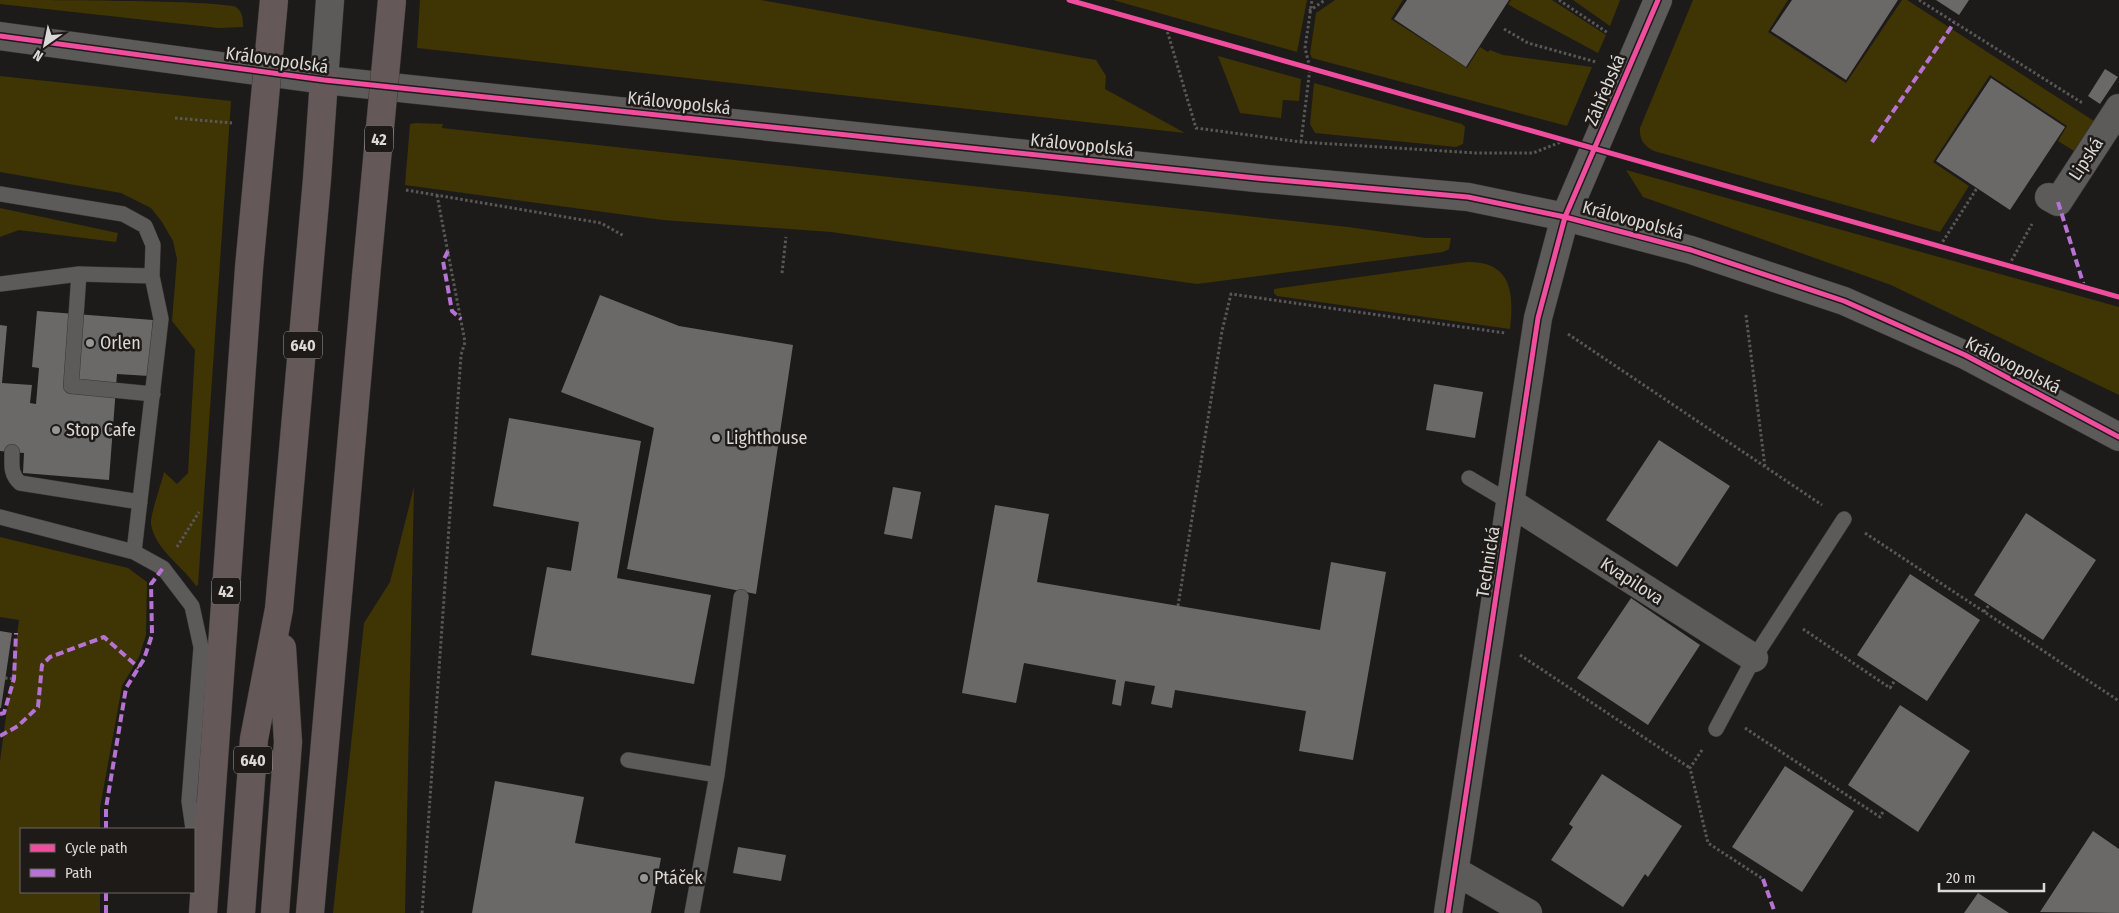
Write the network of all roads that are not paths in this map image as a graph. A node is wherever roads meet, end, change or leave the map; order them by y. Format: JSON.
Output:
{"nodes":[{"id":1,"x":274,"y":0,"type":"edge"},
{"id":2,"x":330,"y":0,"type":"edge"},
{"id":3,"x":392,"y":0,"type":"edge"},
{"id":4,"x":1658,"y":0,"type":"edge"},
{"id":5,"x":0,"y":36,"type":"edge"},
{"id":6,"x":324,"y":80,"type":"junction"},
{"id":7,"x":2115,"y":115,"type":"edge"},
{"id":8,"x":0,"y":194,"type":"edge"},
{"id":9,"x":2042,"y":208,"type":"road end"},
{"id":10,"x":1565,"y":217,"type":"junction"},
{"id":11,"x":79,"y":274,"type":"junction"},
{"id":12,"x":152,"y":276,"type":"junction"},
{"id":13,"x":0,"y":284,"type":"edge"},
{"id":14,"x":153,"y":394,"type":"junction"},
{"id":15,"x":2119,"y":437,"type":"edge"},
{"id":16,"x":12,"y":452,"type":"dead end"},
{"id":17,"x":1469,"y":478,"type":"dead end"},
{"id":18,"x":140,"y":502,"type":"junction"},
{"id":19,"x":1511,"y":503,"type":"junction"},
{"id":20,"x":0,"y":518,"type":"edge"},
{"id":21,"x":1844,"y":519,"type":"road end"},
{"id":22,"x":134,"y":552,"type":"junction"},
{"id":23,"x":741,"y":597,"type":"dead end"},
{"id":24,"x":279,"y":609,"type":"junction"},
{"id":25,"x":1754,"y":658,"type":"junction"},
{"id":26,"x":1716,"y":729,"type":"road end"},
{"id":27,"x":628,"y":760,"type":"dead end"},
{"id":28,"x":717,"y":775,"type":"junction"},
{"id":29,"x":193,"y":828,"type":"edge"},
{"id":30,"x":195,"y":846,"type":"edge"},
{"id":31,"x":1455,"y":871,"type":"junction"},
{"id":32,"x":203,"y":913,"type":"edge"},
{"id":33,"x":241,"y":913,"type":"edge"},
{"id":34,"x":275,"y":913,"type":"edge"},
{"id":35,"x":310,"y":913,"type":"edge"},
{"id":36,"x":692,"y":913,"type":"edge"},
{"id":37,"x":1448,"y":913,"type":"edge"},
{"id":38,"x":1528,"y":913,"type":"edge"}],
"edges":[{"from":1,"to":32,"type":"highway","number":"42","bridge":true},
{"from":2,"to":6,"type":"street","number":"640"},
{"from":3,"to":35,"type":"highway","number":"42","bridge":true},
{"from":4,"to":10,"type":"street","name":"Záhřebská"},
{"from":5,"to":6,"type":"street","name":"Královopolská"},
{"from":6,"to":10,"type":"street","name":"Královopolská"},
{"from":6,"to":24,"type":"highway","number":"640"},
{"from":7,"to":9,"type":"street","name":"Lipská"},
{"from":8,"to":12,"type":"lane"},
{"from":10,"to":15,"type":"street","name":"Královopolská"},
{"from":10,"to":19,"type":"street","name":"Technická"},
{"from":11,"to":12,"type":"lane"},
{"from":11,"to":13,"type":"lane"},
{"from":11,"to":14,"type":"lane"},
{"from":12,"to":14,"type":"lane"},
{"from":14,"to":18,"type":"lane"},
{"from":16,"to":18,"type":"lane"},
{"from":17,"to":19,"type":"lane"},
{"from":18,"to":22,"type":"lane"},
{"from":19,"to":25,"type":"street","name":"Kvapilova"},
{"from":19,"to":31,"type":"street","name":"Technická"},
{"from":20,"to":22,"type":"lane"},
{"from":21,"to":25,"type":"lane"},
{"from":22,"to":29,"type":"lane"},
{"from":23,"to":28,"type":"lane"},
{"from":24,"to":33,"type":"highway","number":"640"},
{"from":24,"to":34,"type":"highway","number":"640"},
{"from":25,"to":26,"type":"lane"},
{"from":27,"to":28,"type":"lane"},
{"from":28,"to":36,"type":"lane"},
{"from":30,"to":32,"type":"lane"},
{"from":31,"to":37,"type":"street","name":"Technická"},
{"from":31,"to":38,"type":"street"}]}
